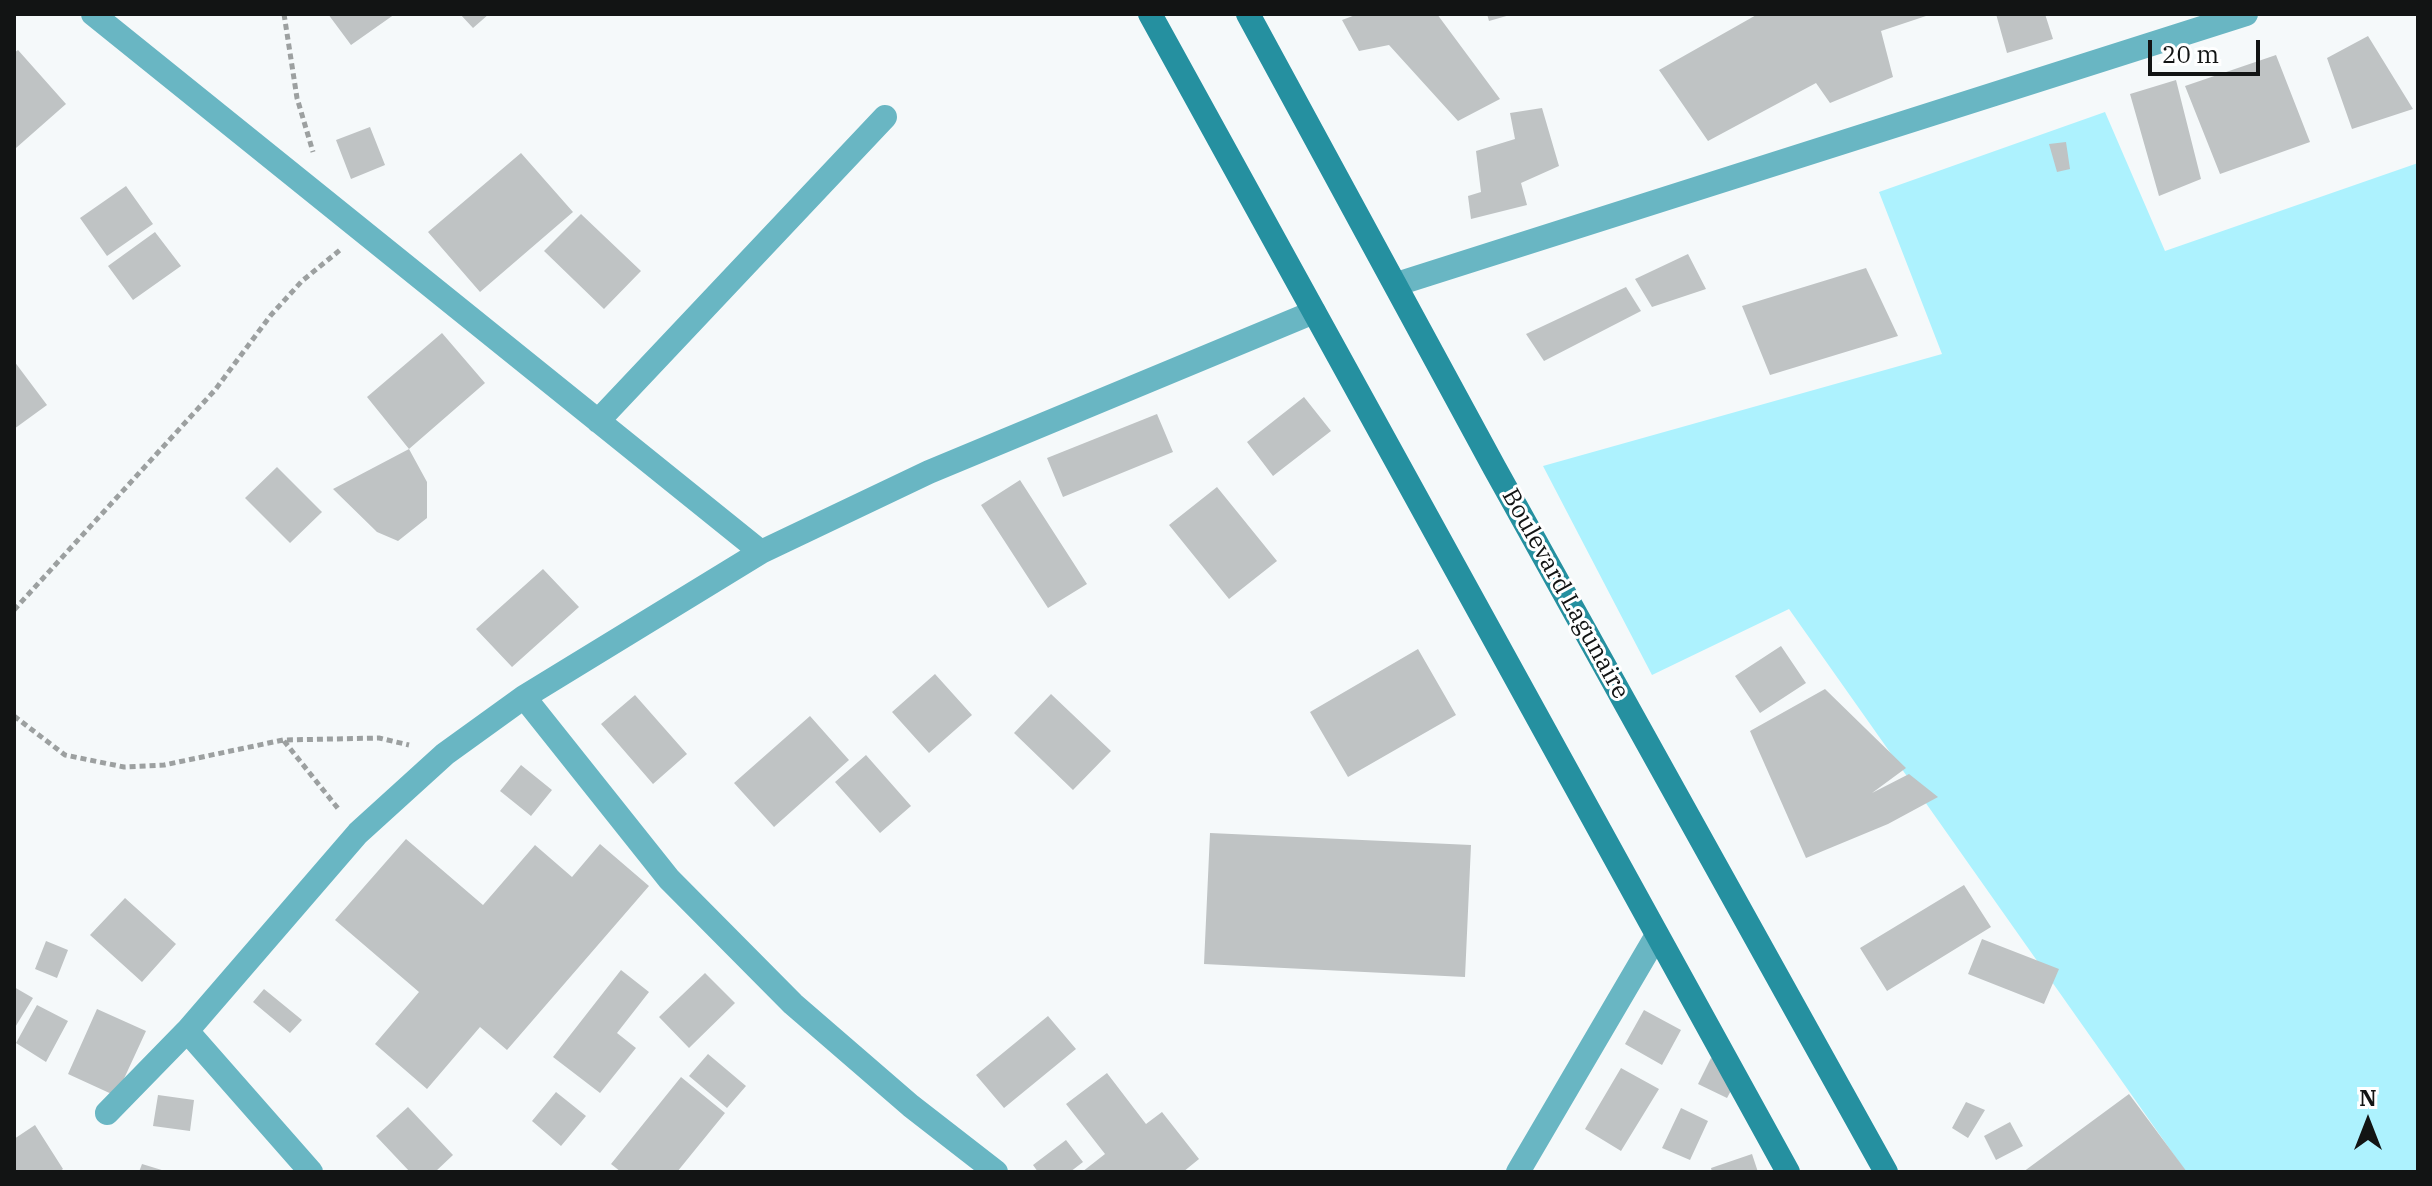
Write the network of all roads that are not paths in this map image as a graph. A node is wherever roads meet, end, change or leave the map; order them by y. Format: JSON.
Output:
{"nodes":[{"id":1,"x":93,"y":14,"type":"edge"},
{"id":2,"x":1150,"y":14,"type":"edge"},
{"id":3,"x":1248,"y":14,"type":"edge"},
{"id":4,"x":2246,"y":14,"type":"edge"},
{"id":5,"x":885,"y":117,"type":"dead end"},
{"id":6,"x":1397,"y":284,"type":"junction"},
{"id":7,"x":1314,"y":312,"type":"junction"},
{"id":8,"x":598,"y":421,"type":"junction"},
{"id":9,"x":761,"y":552,"type":"junction"},
{"id":10,"x":524,"y":697,"type":"junction"},
{"id":11,"x":1657,"y":935,"type":"junction"},
{"id":12,"x":187,"y":1031,"type":"junction"},
{"id":13,"x":107,"y":1113,"type":"dead end"},
{"id":14,"x":311,"y":1172,"type":"edge"},
{"id":15,"x":996,"y":1172,"type":"edge"},
{"id":16,"x":1518,"y":1172,"type":"edge"},
{"id":17,"x":1788,"y":1172,"type":"edge"},
{"id":18,"x":1886,"y":1172,"type":"edge"}],
"edges":[{"from":1,"to":8,"type":"street"},
{"from":2,"to":7,"type":"main road"},
{"from":3,"to":6,"type":"main road","name":"Boulevard Lagunaire"},
{"from":4,"to":6,"type":"street"},
{"from":5,"to":8,"type":"street"},
{"from":6,"to":18,"type":"main road","name":"Boulevard Lagunaire"},
{"from":7,"to":9,"type":"street"},
{"from":7,"to":11,"type":"main road"},
{"from":8,"to":9,"type":"street"},
{"from":9,"to":10,"type":"street"},
{"from":10,"to":12,"type":"street"},
{"from":10,"to":15,"type":"street"},
{"from":11,"to":16,"type":"street"},
{"from":11,"to":17,"type":"main road"},
{"from":12,"to":13,"type":"street"},
{"from":12,"to":14,"type":"street"}]}
